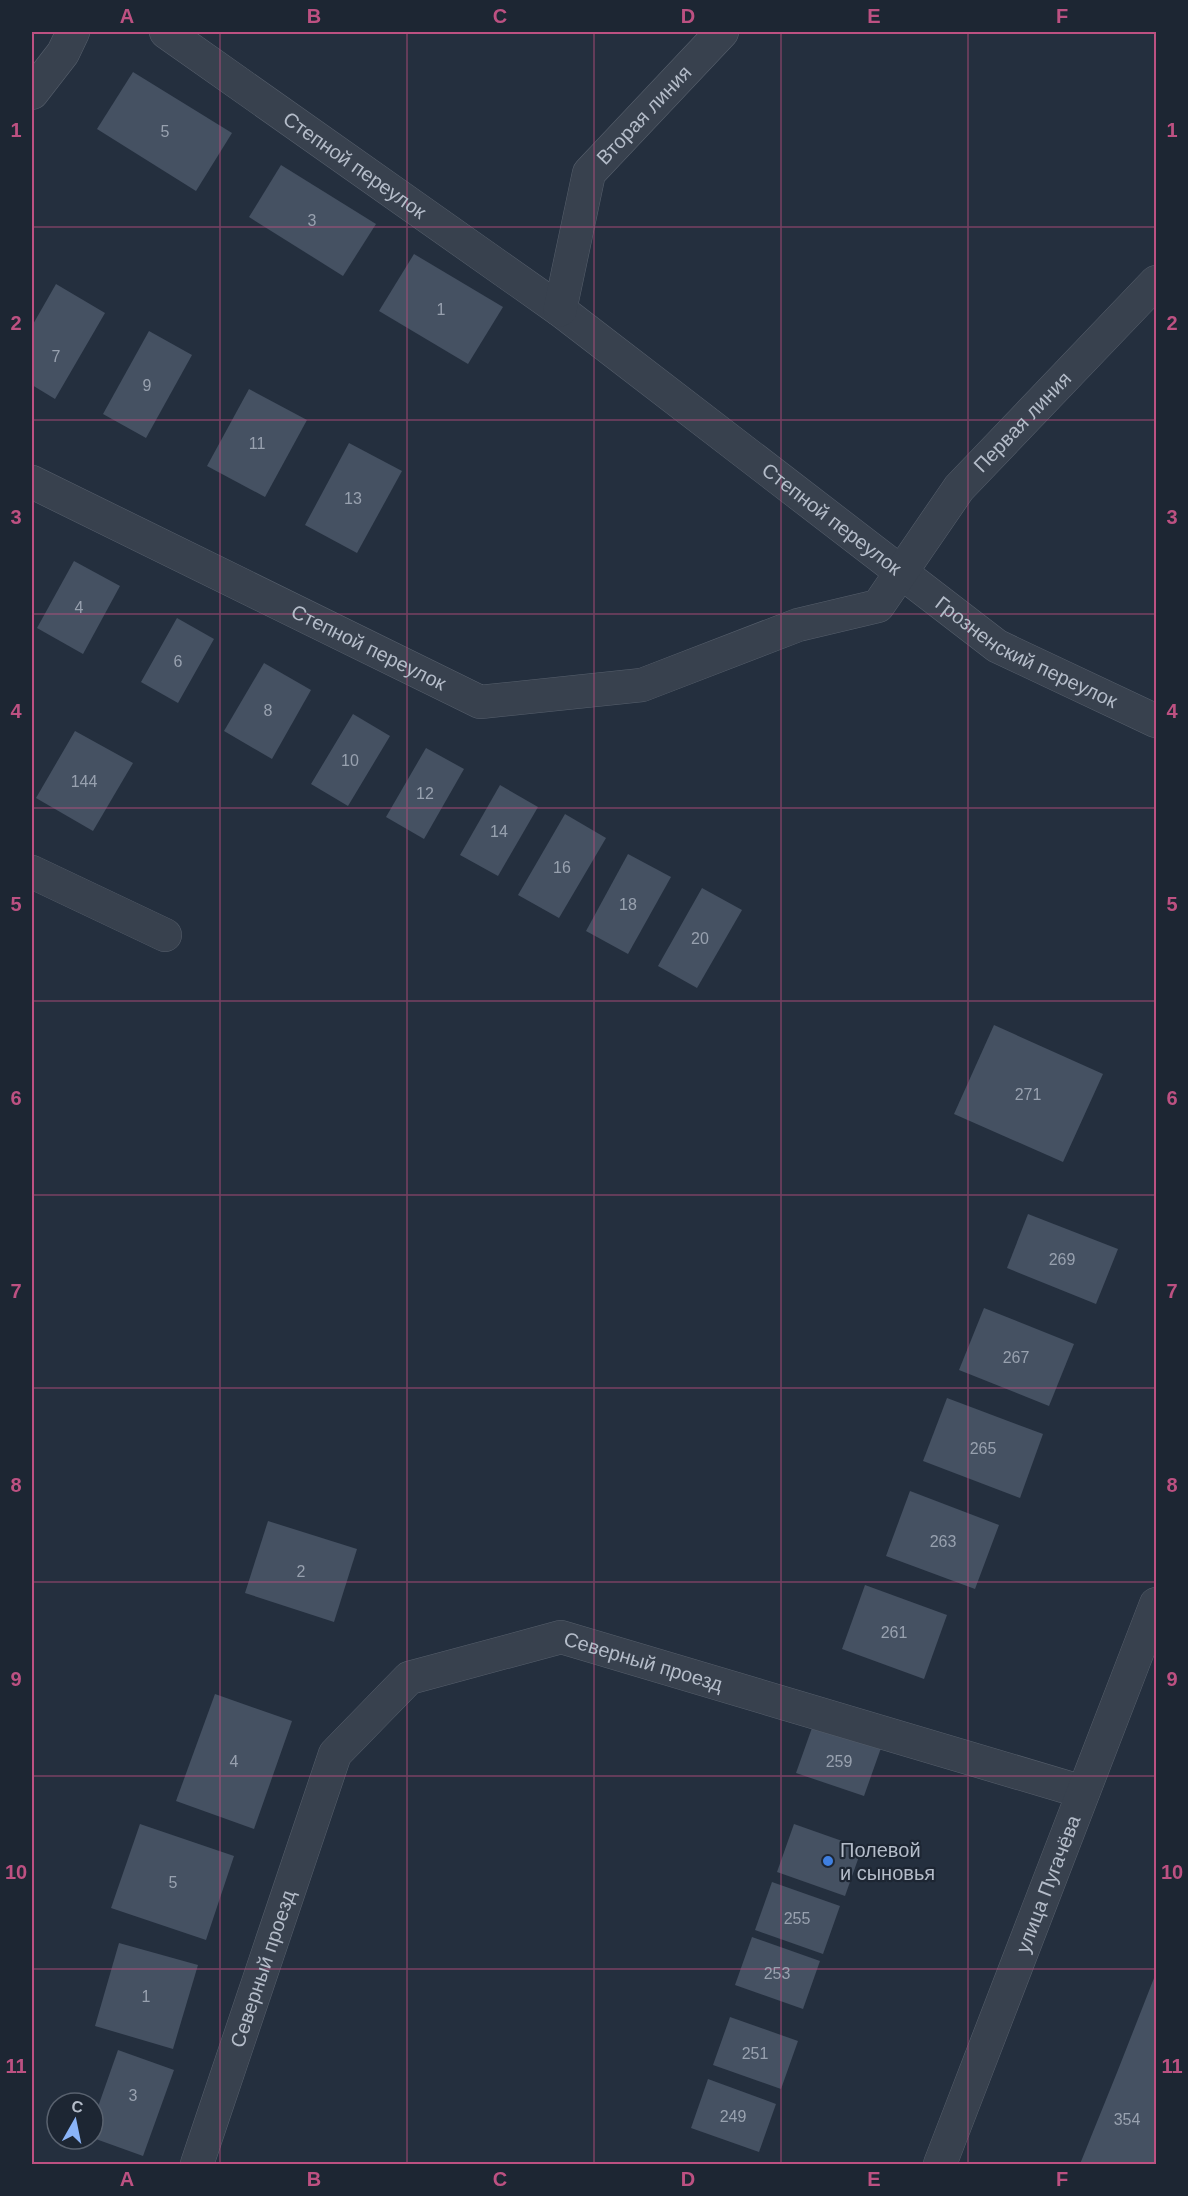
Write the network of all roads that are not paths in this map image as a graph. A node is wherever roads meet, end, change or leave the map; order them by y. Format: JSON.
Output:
{"nodes":[{"id":1,"x":74,"y":32,"type":"edge"},
{"id":2,"x":166,"y":32,"type":"edge"},
{"id":3,"x":722,"y":32,"type":"edge"},
{"id":4,"x":32,"y":93,"type":"edge"},
{"id":5,"x":1156,"y":282,"type":"edge"},
{"id":6,"x":560,"y":310,"type":"junction"},
{"id":7,"x":32,"y":482,"type":"edge"},
{"id":8,"x":902,"y":573,"type":"junction"},
{"id":9,"x":1156,"y":721,"type":"edge"},
{"id":10,"x":32,"y":872,"type":"edge"},
{"id":11,"x":165,"y":935,"type":"dead end"},
{"id":12,"x":1156,"y":1604,"type":"edge"},
{"id":13,"x":1083,"y":1792,"type":"junction"},
{"id":14,"x":197,"y":2164,"type":"edge"},
{"id":15,"x":940,"y":2164,"type":"edge"}],
"edges":[{"from":1,"to":4,"type":"street"},
{"from":2,"to":6,"type":"street","name":"Степной переулок"},
{"from":3,"to":6,"type":"street","name":"Вторая линия"},
{"from":5,"to":8,"type":"street","name":"Первая линия"},
{"from":6,"to":8,"type":"street","name":"Степной переулок"},
{"from":7,"to":8,"type":"street","name":"Степной переулок"},
{"from":8,"to":9,"type":"street","name":"Грозненский переулок"},
{"from":10,"to":11,"type":"street"},
{"from":12,"to":13,"type":"street","name":"улица Пугачёва"},
{"from":13,"to":14,"type":"street","name":"Северный проезд"},
{"from":13,"to":15,"type":"street","name":"улица Пугачёва"}]}
